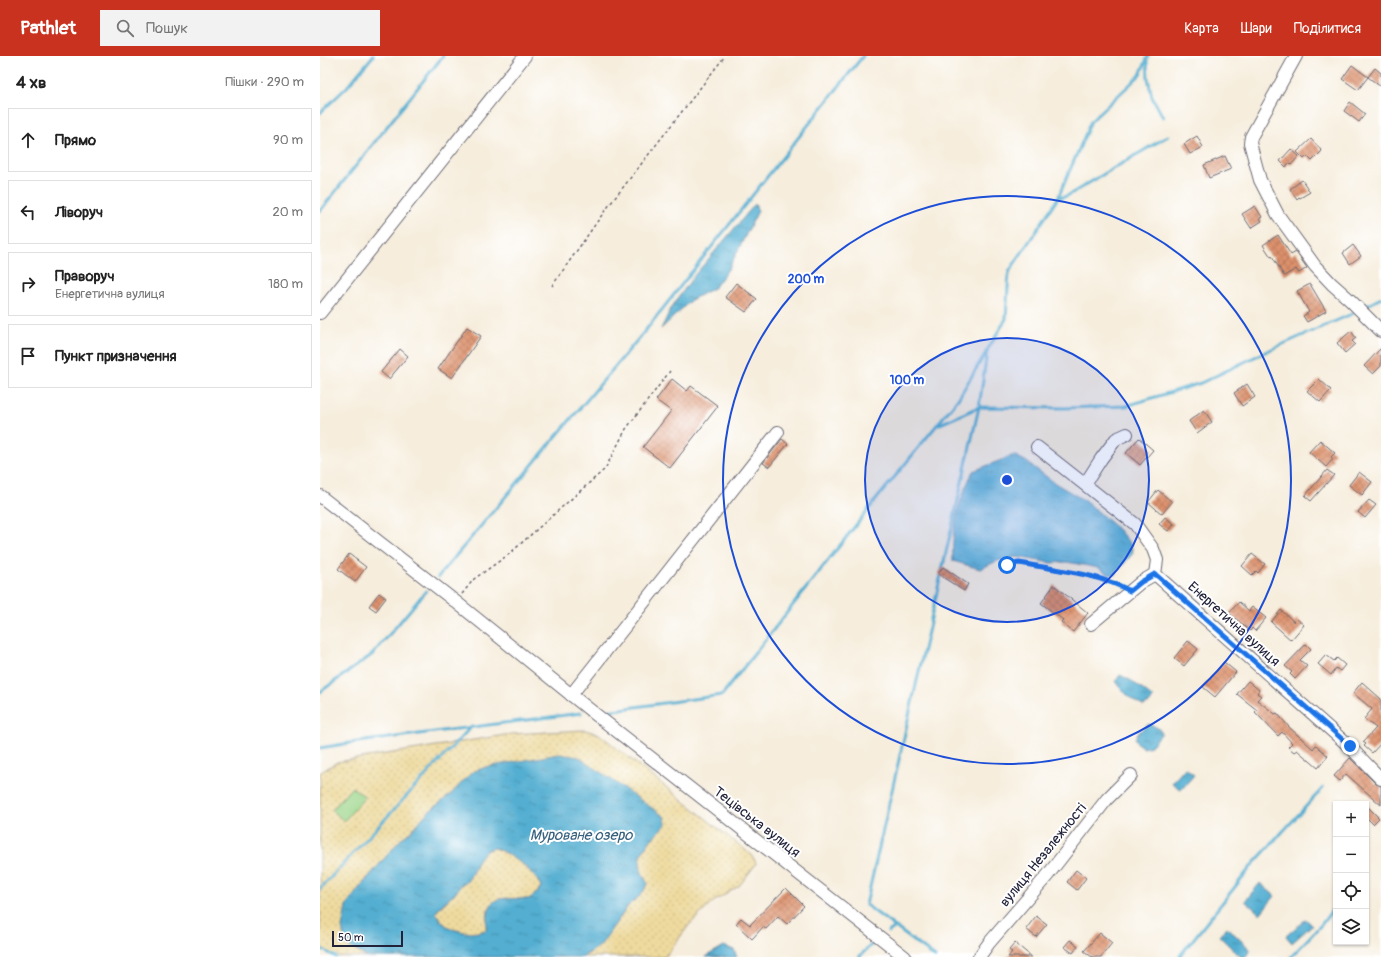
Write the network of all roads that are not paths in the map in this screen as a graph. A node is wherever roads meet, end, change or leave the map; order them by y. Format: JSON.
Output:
{"nodes":[{"id":1,"x":524,"y":56,"type":"edge"},
{"id":2,"x":1296,"y":56,"type":"edge"},
{"id":3,"x":320,"y":313,"type":"edge"},
{"id":4,"x":1381,"y":331,"type":"edge"},
{"id":5,"x":778,"y":432,"type":"dead end"},
{"id":6,"x":1127,"y":434,"type":"dead end"},
{"id":7,"x":1037,"y":447,"type":"dead end"},
{"id":8,"x":1085,"y":484,"type":"junction"},
{"id":9,"x":320,"y":496,"type":"edge"},
{"id":10,"x":1155,"y":574,"type":"junction"},
{"id":11,"x":1092,"y":624,"type":"dead end"},
{"id":12,"x":571,"y":695,"type":"junction"},
{"id":13,"x":1132,"y":774,"type":"dead end"},
{"id":14,"x":1381,"y":779,"type":"edge"},
{"id":15,"x":905,"y":957,"type":"edge"},
{"id":16,"x":979,"y":957,"type":"edge"}],
"edges":[{"from":1,"to":3,"type":"street"},
{"from":2,"to":4,"type":"street"},
{"from":5,"to":12,"type":"street"},
{"from":6,"to":8,"type":"street"},
{"from":7,"to":8,"type":"street"},
{"from":8,"to":10,"type":"street"},
{"from":9,"to":12,"type":"street","name":"Тецівська вулиця"},
{"from":10,"to":11,"type":"street"},
{"from":10,"to":14,"type":"street","name":"Енергетична вулиця"},
{"from":12,"to":15,"type":"street","name":"Тецівська вулиця"},
{"from":13,"to":16,"type":"street","name":"вулиця Незалежності"}]}
